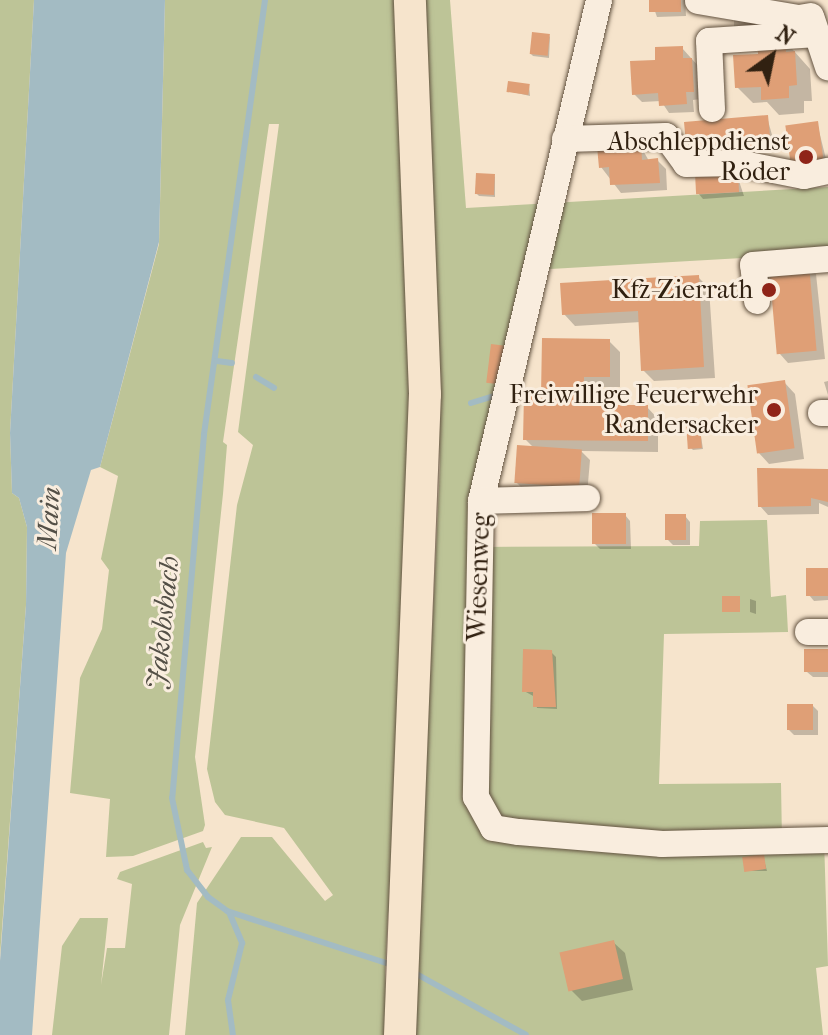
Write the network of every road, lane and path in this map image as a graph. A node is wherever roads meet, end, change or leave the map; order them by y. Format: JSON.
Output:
{"nodes":[{"id":1,"x":410,"y":0,"type":"edge"},
{"id":2,"x":599,"y":0,"type":"edge"},
{"id":3,"x":698,"y":1,"type":"edge"},
{"id":4,"x":812,"y":17,"type":"edge"},
{"id":5,"x":828,"y":67,"type":"edge"},
{"id":6,"x":712,"y":109,"type":"dead end"},
{"id":7,"x":565,"y":139,"type":"junction"},
{"id":8,"x":828,"y":171,"type":"edge"},
{"id":9,"x":828,"y":259,"type":"edge"},
{"id":10,"x":757,"y":301,"type":"dead end"},
{"id":11,"x":587,"y":498,"type":"dead end"},
{"id":12,"x":481,"y":501,"type":"junction"},
{"id":13,"x":828,"y":840,"type":"edge"},
{"id":14,"x":400,"y":1035,"type":"edge"}],
"edges":[{"from":1,"to":14,"type":"main road"},
{"from":2,"to":7,"type":"street","name":"Wiesenweg"},
{"from":3,"to":4,"type":"street"},
{"from":4,"to":5,"type":"street"},
{"from":4,"to":6,"type":"street"},
{"from":7,"to":8,"type":"street"},
{"from":7,"to":12,"type":"street","name":"Wiesenweg"},
{"from":9,"to":10,"type":"street"},
{"from":11,"to":12,"type":"street"},
{"from":12,"to":13,"type":"street","name":"Wiesenweg"}]}
